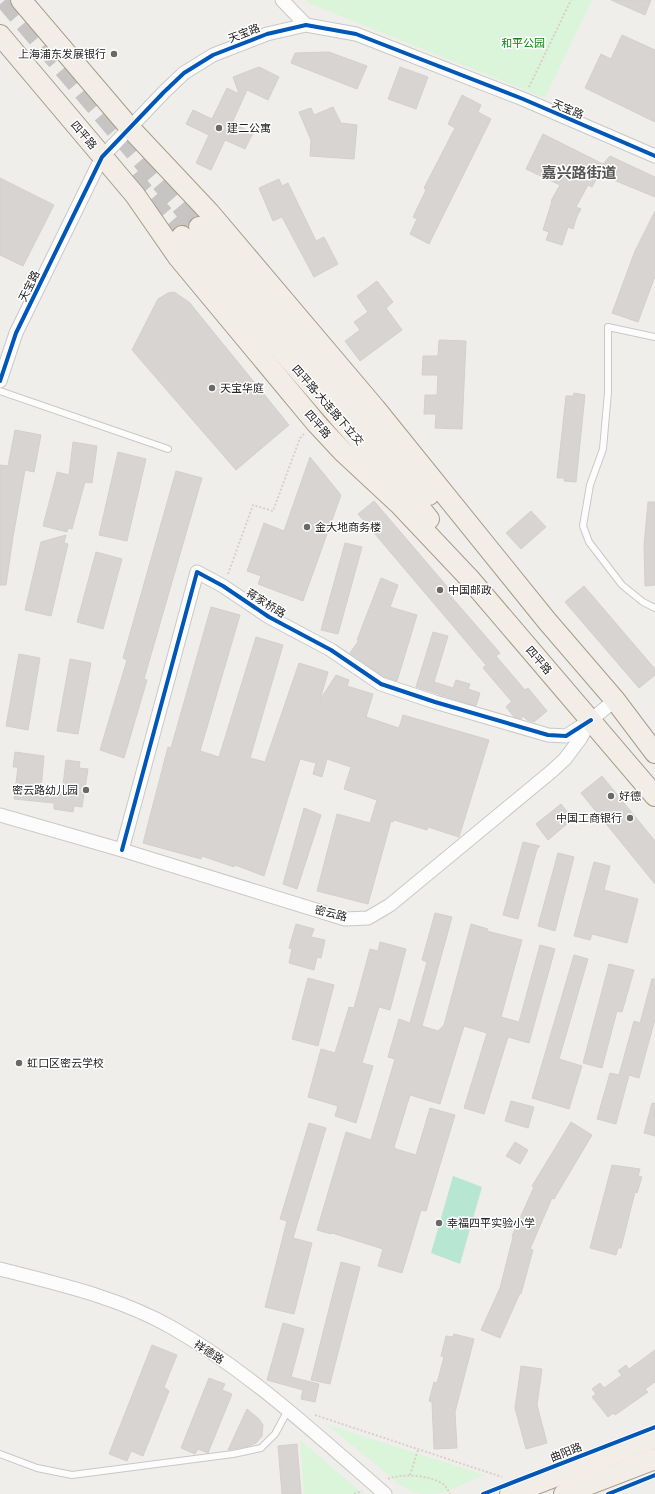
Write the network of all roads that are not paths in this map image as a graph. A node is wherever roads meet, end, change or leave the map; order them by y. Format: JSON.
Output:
{"nodes":[{"id":1,"x":21,"y":0,"type":"edge"},
{"id":2,"x":282,"y":0,"type":"edge"},
{"id":3,"x":306,"y":25,"type":"junction"},
{"id":4,"x":0,"y":35,"type":"edge"},
{"id":5,"x":130,"y":128,"type":"junction"},
{"id":6,"x":655,"y":156,"type":"edge"},
{"id":7,"x":102,"y":157,"type":"junction"},
{"id":8,"x":655,"y":337,"type":"edge"},
{"id":9,"x":0,"y":381,"type":"edge"},
{"id":10,"x":0,"y":391,"type":"edge"},
{"id":11,"x":168,"y":448,"type":"dead end"},
{"id":12,"x":489,"y":550,"type":"junction"},
{"id":13,"x":470,"y":578,"type":"junction"},
{"id":14,"x":655,"y":608,"type":"edge"},
{"id":15,"x":615,"y":700,"type":"junction"},
{"id":16,"x":591,"y":720,"type":"junction"},
{"id":17,"x":655,"y":752,"type":"edge"},
{"id":18,"x":655,"y":796,"type":"edge"},
{"id":19,"x":0,"y":815,"type":"edge"},
{"id":20,"x":122,"y":850,"type":"junction"},
{"id":21,"x":0,"y":1269,"type":"edge"},
{"id":22,"x":288,"y":1410,"type":"junction"},
{"id":23,"x":655,"y":1438,"type":"edge"},
{"id":24,"x":0,"y":1454,"type":"edge"},
{"id":25,"x":655,"y":1459,"type":"edge"},
{"id":26,"x":506,"y":1485,"type":"edge"},
{"id":27,"x":385,"y":1494,"type":"edge"},
{"id":28,"x":564,"y":1494,"type":"edge"}],
"edges":[{"from":1,"to":5,"type":"main road"},
{"from":2,"to":3,"type":"street"},
{"from":3,"to":5,"type":"street","name":"天宝路"},
{"from":3,"to":6,"type":"street","name":"天宝路"},
{"from":4,"to":7,"type":"main road","name":"四平路"},
{"from":5,"to":7,"type":"street","name":"天宝路"},
{"from":5,"to":12,"type":"main road"},
{"from":7,"to":9,"type":"street","name":"天宝路"},
{"from":7,"to":13,"type":"main road","name":"四平路"},
{"from":8,"to":14,"type":"lane"},
{"from":10,"to":11,"type":"lane"},
{"from":12,"to":13,"type":"main road","name":"四平路-大连路下立交"},
{"from":12,"to":15,"type":"main road"},
{"from":13,"to":16,"type":"main road","name":"四平路"},
{"from":15,"to":16,"type":"street","name":"密云路"},
{"from":15,"to":17,"type":"main road"},
{"from":16,"to":18,"type":"main road","name":"四平路"},
{"from":16,"to":20,"type":"street","name":"密云路"},
{"from":16,"to":20,"type":"street","name":"蒋家桥路"},
{"from":19,"to":20,"type":"street","name":"密云路"},
{"from":21,"to":22,"type":"street","name":"祥德路"},
{"from":22,"to":24,"type":"lane"},
{"from":22,"to":27,"type":"street","name":"祥德路"},
{"from":23,"to":26,"type":"main road","name":"曲阳路"},
{"from":25,"to":28,"type":"main road"}]}
